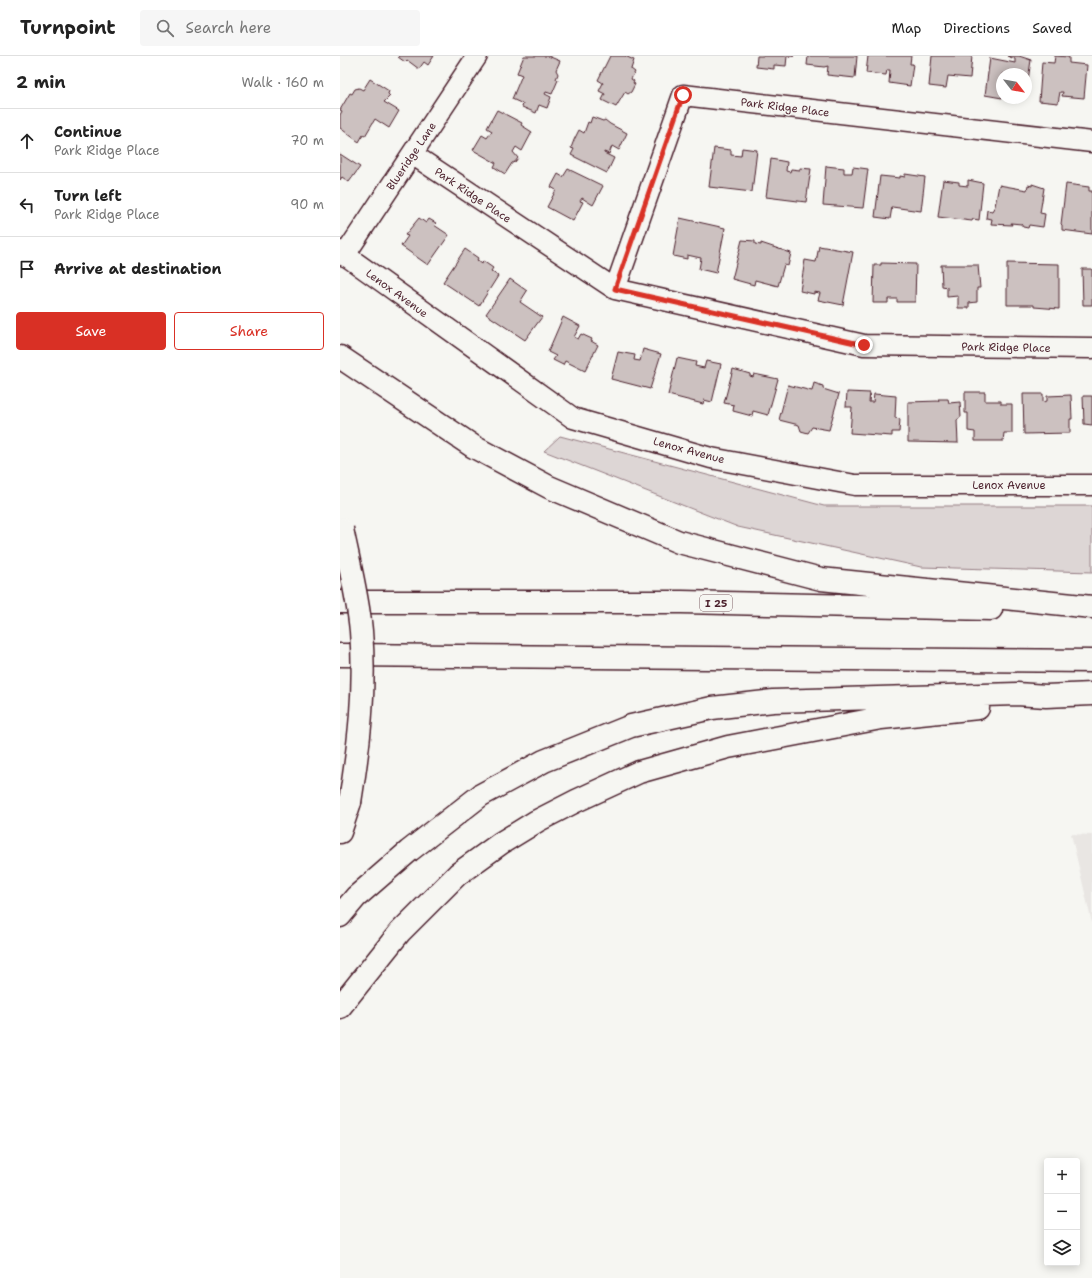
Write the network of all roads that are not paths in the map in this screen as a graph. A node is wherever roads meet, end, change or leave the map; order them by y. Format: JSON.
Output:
{"nodes":[{"id":1,"x":477,"y":56,"type":"edge"},
{"id":2,"x":1092,"y":142,"type":"edge"},
{"id":3,"x":412,"y":154,"type":"junction"},
{"id":4,"x":342,"y":254,"type":"edge"},
{"id":5,"x":615,"y":289,"type":"junction"},
{"id":6,"x":1092,"y":348,"type":"edge"},
{"id":7,"x":340,"y":357,"type":"edge"},
{"id":8,"x":1092,"y":485,"type":"edge"},
{"id":9,"x":341,"y":526,"type":"edge"},
{"id":10,"x":340,"y":602,"type":"edge"},
{"id":11,"x":1092,"y":607,"type":"edge"},
{"id":12,"x":1092,"y":612,"type":"edge"},
{"id":13,"x":340,"y":655,"type":"edge"},
{"id":14,"x":1092,"y":661,"type":"edge"},
{"id":15,"x":1092,"y":694,"type":"edge"},
{"id":16,"x":1046,"y":696,"type":"junction"},
{"id":17,"x":340,"y":832,"type":"edge"},
{"id":18,"x":340,"y":916,"type":"edge"},
{"id":19,"x":340,"y":1007,"type":"edge"}],
"edges":[{"from":1,"to":3,"type":"street","name":"Blueridge Lane"},
{"from":2,"to":5,"type":"street","name":"Park Ridge Place"},
{"from":3,"to":4,"type":"street","name":"Blueridge Lane"},
{"from":3,"to":5,"type":"street","name":"Park Ridge Place"},
{"from":4,"to":8,"type":"street","name":"Lenox Avenue"},
{"from":5,"to":6,"type":"street","name":"Park Ridge Place"},
{"from":7,"to":11,"type":"highway"},
{"from":9,"to":17,"type":"highway","bridge":true},
{"from":10,"to":12,"type":"highway","number":"I 25"},
{"from":13,"to":14,"type":"highway"},
{"from":15,"to":16,"type":"highway"},
{"from":16,"to":18,"type":"highway"},
{"from":16,"to":19,"type":"highway"}]}
